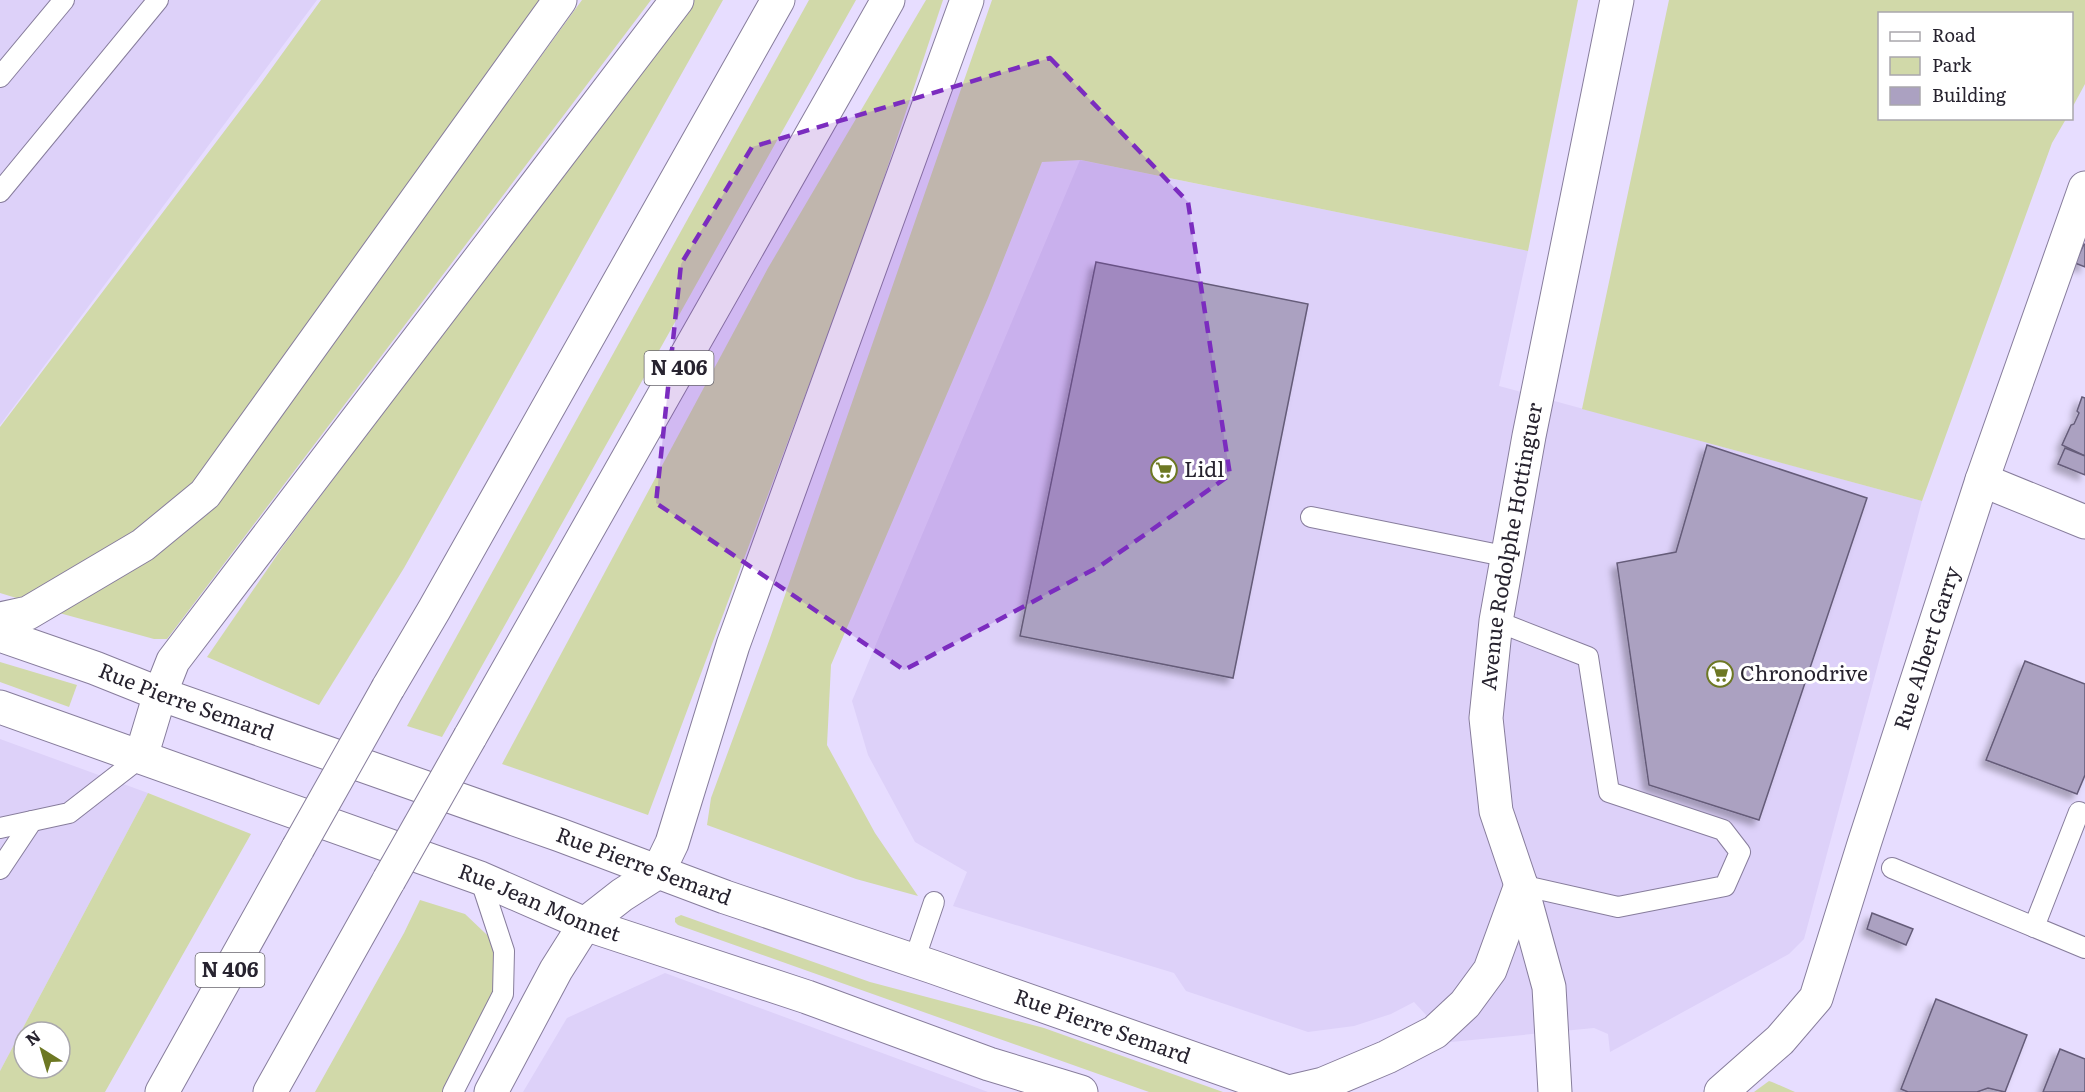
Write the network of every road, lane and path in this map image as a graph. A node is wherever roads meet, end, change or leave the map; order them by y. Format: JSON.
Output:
{"nodes":[{"id":1,"x":64,"y":0,"type":"edge"},
{"id":2,"x":158,"y":0,"type":"edge"},
{"id":3,"x":560,"y":0,"type":"edge"},
{"id":4,"x":677,"y":0,"type":"edge"},
{"id":5,"x":778,"y":0,"type":"edge"},
{"id":6,"x":888,"y":0,"type":"edge"},
{"id":7,"x":968,"y":0,"type":"edge"},
{"id":8,"x":1617,"y":0,"type":"edge"},
{"id":9,"x":0,"y":77,"type":"edge"},
{"id":10,"x":2085,"y":188,"type":"edge"},
{"id":11,"x":0,"y":192,"type":"edge"},
{"id":12,"x":1982,"y":480,"type":"junction"},
{"id":13,"x":1311,"y":517,"type":"dead end"},
{"id":14,"x":2085,"y":522,"type":"edge"},
{"id":15,"x":1509,"y":557,"type":"junction"},
{"id":16,"x":0,"y":619,"type":"edge"},
{"id":17,"x":1496,"y":621,"type":"junction"},
{"id":18,"x":0,"y":635,"type":"edge"},
{"id":19,"x":160,"y":694,"type":"junction"},
{"id":20,"x":0,"y":707,"type":"edge"},
{"id":21,"x":141,"y":758,"type":"junction"},
{"id":22,"x":2079,"y":812,"type":"dead end"},
{"id":23,"x":32,"y":821,"type":"junction"},
{"id":24,"x":0,"y":828,"type":"edge"},
{"id":25,"x":1892,"y":868,"type":"dead end"},
{"id":26,"x":0,"y":869,"type":"edge"},
{"id":27,"x":658,"y":872,"type":"junction"},
{"id":28,"x":480,"y":878,"type":"junction"},
{"id":29,"x":1521,"y":885,"type":"junction"},
{"id":30,"x":934,"y":902,"type":"dead end"},
{"id":31,"x":585,"y":924,"type":"junction"},
{"id":32,"x":2034,"y":927,"type":"junction"},
{"id":33,"x":2085,"y":948,"type":"edge"},
{"id":34,"x":914,"y":961,"type":"junction"},
{"id":35,"x":1720,"y":1089,"type":"edge"},
{"id":36,"x":162,"y":1092,"type":"edge"},
{"id":37,"x":270,"y":1092,"type":"edge"},
{"id":38,"x":453,"y":1092,"type":"edge"},
{"id":39,"x":491,"y":1092,"type":"edge"},
{"id":40,"x":1081,"y":1092,"type":"edge"},
{"id":41,"x":1288,"y":1092,"type":"edge"},
{"id":42,"x":1555,"y":1092,"type":"edge"}],
"edges":[{"from":1,"to":9,"type":"lane"},
{"from":2,"to":11,"type":"lane"},
{"from":3,"to":16,"type":"main road"},
{"from":4,"to":19,"type":"main road"},
{"from":5,"to":36,"type":"main road","number":"N 406","bridge":true},
{"from":6,"to":37,"type":"main road","number":"N 406","bridge":true},
{"from":7,"to":27,"type":"main road"},
{"from":8,"to":15,"type":"main road","name":"Avenue Rodolphe Hottinguer"},
{"from":10,"to":12,"type":"main road","name":"Rue Albert Garry"},
{"from":12,"to":14,"type":"main road"},
{"from":12,"to":35,"type":"main road","name":"Rue Albert Garry"},
{"from":13,"to":15,"type":"lane"},
{"from":15,"to":17,"type":"main road","name":"Avenue Rodolphe Hottinguer"},
{"from":17,"to":29,"type":"main road","name":"Avenue Rodolphe Hottinguer"},
{"from":17,"to":29,"type":"lane"},
{"from":18,"to":19,"type":"main road","name":"Rue Pierre Semard"},
{"from":19,"to":21,"type":"main road"},
{"from":19,"to":27,"type":"main road","name":"Rue Pierre Semard"},
{"from":20,"to":21,"type":"main road","name":"Rue Jean Monnet"},
{"from":21,"to":23,"type":"lane"},
{"from":21,"to":28,"type":"main road","name":"Rue Jean Monnet"},
{"from":22,"to":32,"type":"lane"},
{"from":23,"to":24,"type":"lane"},
{"from":23,"to":26,"type":"lane"},
{"from":25,"to":32,"type":"lane"},
{"from":27,"to":31,"type":"main road"},
{"from":27,"to":34,"type":"main road","name":"Rue Pierre Semard"},
{"from":28,"to":31,"type":"main road","name":"Rue Jean Monnet"},
{"from":28,"to":38,"type":"lane"},
{"from":29,"to":41,"type":"main road"},
{"from":29,"to":42,"type":"main road","name":"Avenue Rodolphe Hottinguer"},
{"from":30,"to":34,"type":"lane"},
{"from":31,"to":39,"type":"main road"},
{"from":31,"to":40,"type":"main road","name":"Rue Jean Monnet"},
{"from":32,"to":33,"type":"lane"},
{"from":34,"to":41,"type":"main road","name":"Rue Pierre Semard"}]}
